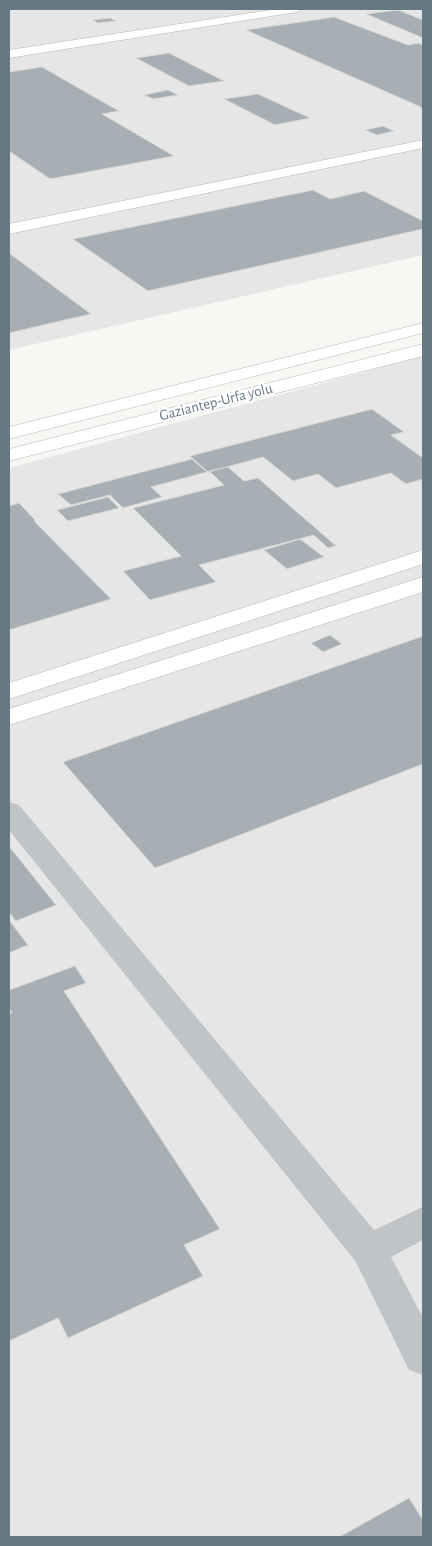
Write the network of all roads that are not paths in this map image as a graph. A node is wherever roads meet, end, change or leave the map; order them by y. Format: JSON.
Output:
{"nodes":[{"id":1,"x":245,"y":9,"type":"edge"},
{"id":2,"x":297,"y":9,"type":"edge"},
{"id":3,"x":9,"y":45,"type":"edge"},
{"id":4,"x":9,"y":54,"type":"edge"},
{"id":5,"x":423,"y":134,"type":"edge"},
{"id":6,"x":423,"y":144,"type":"edge"},
{"id":7,"x":80,"y":199,"type":"dead end"},
{"id":8,"x":9,"y":229,"type":"edge"},
{"id":9,"x":423,"y":328,"type":"edge"},
{"id":10,"x":423,"y":350,"type":"edge"},
{"id":11,"x":9,"y":432,"type":"edge"},
{"id":12,"x":9,"y":455,"type":"edge"},
{"id":13,"x":423,"y":557,"type":"edge"},
{"id":14,"x":423,"y":584,"type":"edge"},
{"id":15,"x":9,"y":691,"type":"edge"},
{"id":16,"x":9,"y":717,"type":"edge"},
{"id":17,"x":9,"y":811,"type":"edge"},
{"id":18,"x":423,"y":1222,"type":"edge"},
{"id":19,"x":369,"y":1251,"type":"junction"},
{"id":20,"x":423,"y":1358,"type":"edge"}],
"edges":[{"from":1,"to":3,"type":"main road"},
{"from":2,"to":4,"type":"main road"},
{"from":5,"to":7,"type":"main road"},
{"from":6,"to":8,"type":"main road"},
{"from":9,"to":11,"type":"main road","name":"Gaziantep-Urfa yolu"},
{"from":10,"to":12,"type":"main road","name":"Gaziantep-Urfa yolu"},
{"from":13,"to":15,"type":"main road"},
{"from":14,"to":16,"type":"main road"},
{"from":17,"to":19,"type":"street"},
{"from":18,"to":19,"type":"street"},
{"from":19,"to":20,"type":"street"}]}
